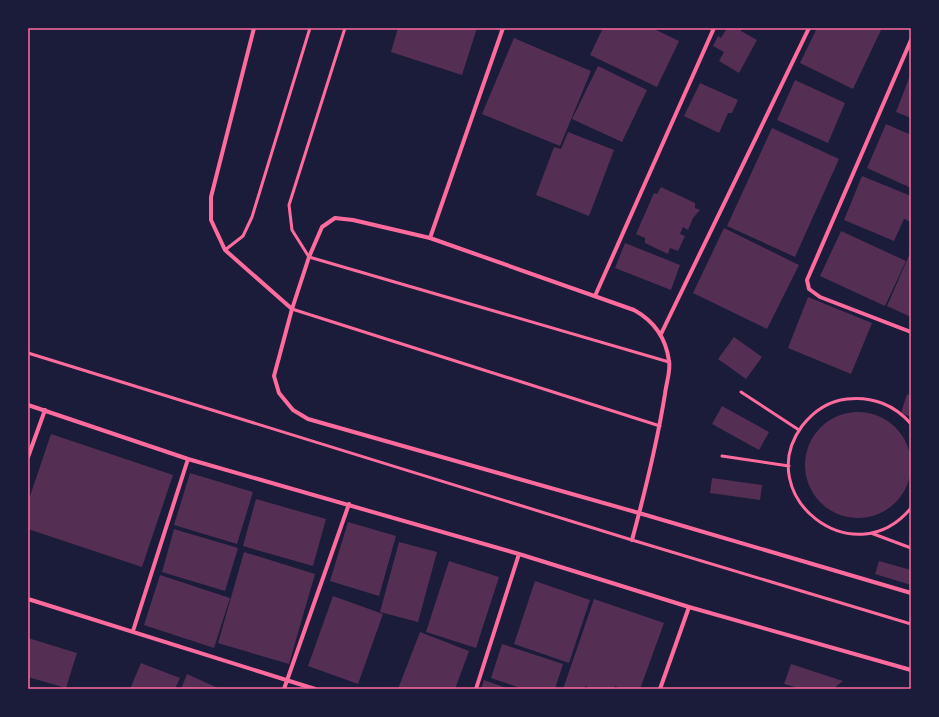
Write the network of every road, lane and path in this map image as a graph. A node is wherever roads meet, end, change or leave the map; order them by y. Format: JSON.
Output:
{"nodes":[{"id":1,"x":254,"y":28,"type":"edge"},
{"id":2,"x":310,"y":28,"type":"edge"},
{"id":3,"x":345,"y":28,"type":"edge"},
{"id":4,"x":503,"y":28,"type":"edge"},
{"id":5,"x":714,"y":28,"type":"edge"},
{"id":6,"x":809,"y":28,"type":"edge"},
{"id":7,"x":911,"y":40,"type":"edge"},
{"id":8,"x":430,"y":238,"type":"junction"},
{"id":9,"x":225,"y":250,"type":"junction"},
{"id":10,"x":309,"y":257,"type":"junction"},
{"id":11,"x":595,"y":296,"type":"junction"},
{"id":12,"x":292,"y":309,"type":"junction"},
{"id":13,"x":911,"y":332,"type":"edge"},
{"id":14,"x":661,"y":334,"type":"junction"},
{"id":15,"x":28,"y":353,"type":"edge"},
{"id":16,"x":670,"y":362,"type":"junction"},
{"id":17,"x":740,"y":392,"type":"dead end"},
{"id":18,"x":28,"y":405,"type":"edge"},
{"id":19,"x":46,"y":410,"type":"junction"},
{"id":20,"x":911,"y":424,"type":"edge"},
{"id":21,"x":660,"y":426,"type":"junction"},
{"id":22,"x":799,"y":430,"type":"junction"},
{"id":23,"x":722,"y":456,"type":"dead end"},
{"id":24,"x":28,"y":457,"type":"edge"},
{"id":25,"x":188,"y":459,"type":"junction"},
{"id":26,"x":789,"y":466,"type":"junction"},
{"id":27,"x":349,"y":504,"type":"junction"},
{"id":28,"x":911,"y":508,"type":"edge"},
{"id":29,"x":639,"y":513,"type":"junction"},
{"id":30,"x":871,"y":533,"type":"junction"},
{"id":31,"x":632,"y":540,"type":"junction"},
{"id":32,"x":911,"y":548,"type":"edge"},
{"id":33,"x":519,"y":554,"type":"junction"},
{"id":34,"x":911,"y":593,"type":"edge"},
{"id":35,"x":28,"y":599,"type":"edge"},
{"id":36,"x":689,"y":606,"type":"junction"},
{"id":37,"x":911,"y":624,"type":"edge"},
{"id":38,"x":133,"y":631,"type":"junction"},
{"id":39,"x":911,"y":670,"type":"edge"},
{"id":40,"x":288,"y":680,"type":"junction"},
{"id":41,"x":284,"y":689,"type":"edge"},
{"id":42,"x":315,"y":689,"type":"edge"},
{"id":43,"x":476,"y":689,"type":"edge"},
{"id":44,"x":660,"y":689,"type":"edge"}],
"edges":[{"from":1,"to":9,"type":"street"},
{"from":2,"to":9,"type":"lane"},
{"from":3,"to":10,"type":"lane"},
{"from":4,"to":8,"type":"street"},
{"from":5,"to":11,"type":"street"},
{"from":6,"to":14,"type":"street"},
{"from":7,"to":13,"type":"street"},
{"from":8,"to":10,"type":"street"},
{"from":8,"to":11,"type":"street"},
{"from":9,"to":12,"type":"street"},
{"from":10,"to":12,"type":"street"},
{"from":10,"to":16,"type":"lane"},
{"from":11,"to":14,"type":"street"},
{"from":12,"to":21,"type":"lane"},
{"from":12,"to":29,"type":"street"},
{"from":14,"to":16,"type":"street"},
{"from":15,"to":31,"type":"lane"},
{"from":16,"to":21,"type":"street"},
{"from":17,"to":22,"type":"lane"},
{"from":18,"to":19,"type":"street"},
{"from":19,"to":24,"type":"street"},
{"from":19,"to":25,"type":"street"},
{"from":20,"to":22,"type":"lane"},
{"from":21,"to":29,"type":"street"},
{"from":22,"to":26,"type":"lane"},
{"from":23,"to":26,"type":"lane"},
{"from":25,"to":27,"type":"street"},
{"from":25,"to":38,"type":"street"},
{"from":26,"to":30,"type":"lane"},
{"from":27,"to":33,"type":"street"},
{"from":27,"to":40,"type":"street"},
{"from":28,"to":30,"type":"lane"},
{"from":29,"to":31,"type":"street"},
{"from":29,"to":34,"type":"street"},
{"from":30,"to":32,"type":"lane"},
{"from":31,"to":37,"type":"lane"},
{"from":33,"to":36,"type":"street"},
{"from":33,"to":43,"type":"street"},
{"from":35,"to":38,"type":"street"},
{"from":36,"to":39,"type":"street"},
{"from":36,"to":44,"type":"street"},
{"from":38,"to":40,"type":"street"},
{"from":40,"to":41,"type":"street"},
{"from":40,"to":42,"type":"street"}]}
